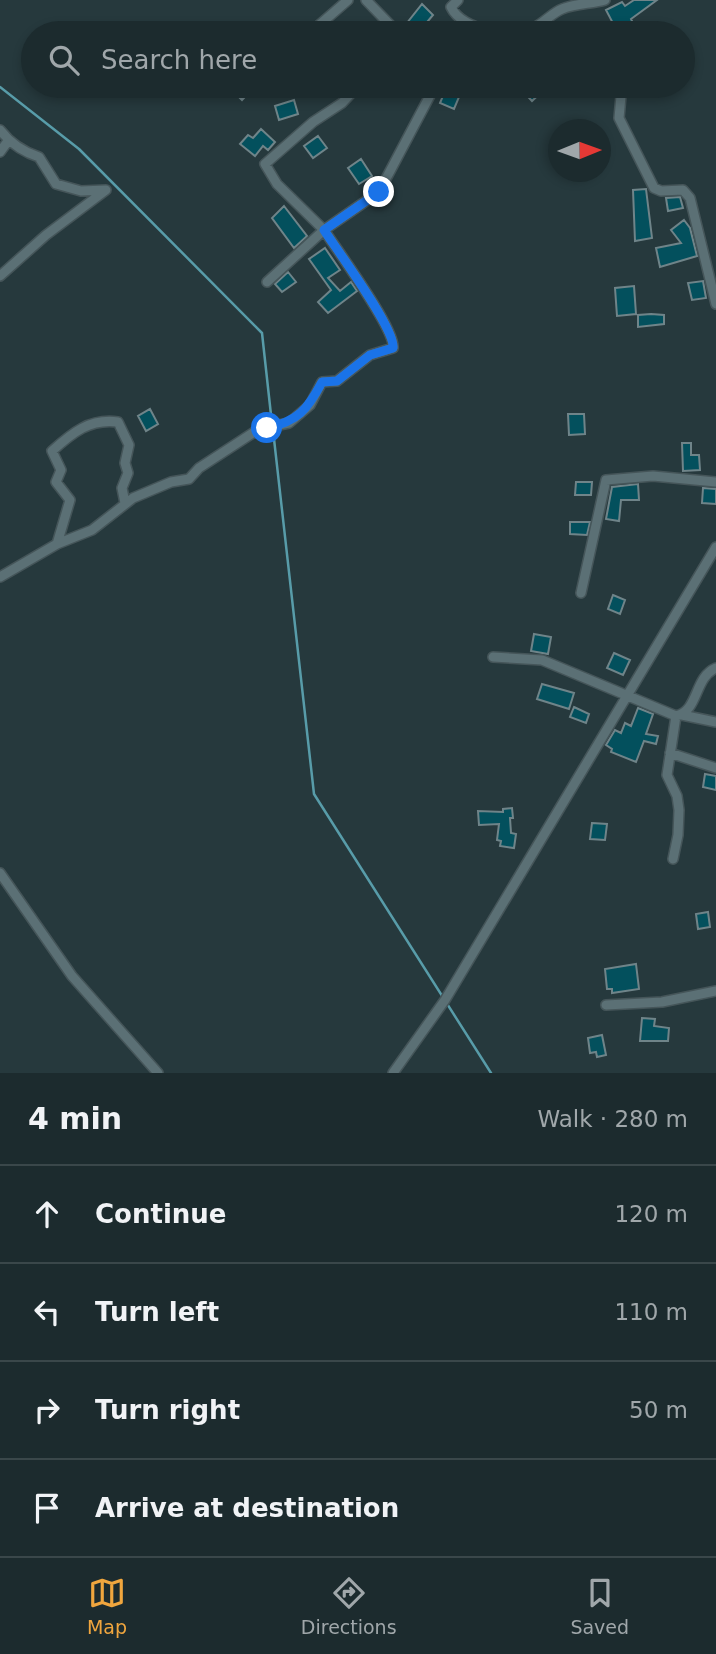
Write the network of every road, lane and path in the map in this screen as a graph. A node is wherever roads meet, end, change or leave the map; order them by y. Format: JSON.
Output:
{"nodes":[{"id":1,"x":348,"y":0,"type":"edge"},
{"id":2,"x":366,"y":0,"type":"edge"},
{"id":3,"x":458,"y":0,"type":"edge"},
{"id":4,"x":605,"y":0,"type":"edge"},
{"id":5,"x":324,"y":21,"type":"edge"},
{"id":6,"x":386,"y":21,"type":"edge"},
{"id":7,"x":467,"y":21,"type":"edge"},
{"id":8,"x":545,"y":21,"type":"edge"},
{"id":9,"x":347,"y":98,"type":"edge"},
{"id":10,"x":430,"y":98,"type":"edge"},
{"id":11,"x":621,"y":98,"type":"edge"},
{"id":12,"x":0,"y":130,"type":"edge"},
{"id":13,"x":8,"y":141,"type":"junction"},
{"id":14,"x":0,"y":152,"type":"edge"},
{"id":15,"x":324,"y":230,"type":"junction"},
{"id":16,"x":0,"y":276,"type":"edge"},
{"id":17,"x":267,"y":282,"type":"dead end"},
{"id":18,"x":716,"y":304,"type":"edge"},
{"id":19,"x":716,"y":482,"type":"edge"},
{"id":20,"x":125,"y":503,"type":"junction"},
{"id":21,"x":57,"y":544,"type":"junction"},
{"id":22,"x":716,"y":547,"type":"edge"},
{"id":23,"x":0,"y":577,"type":"edge"},
{"id":24,"x":581,"y":593,"type":"dead end"},
{"id":25,"x":493,"y":657,"type":"dead end"},
{"id":26,"x":716,"y":668,"type":"edge"},
{"id":27,"x":625,"y":694,"type":"junction"},
{"id":28,"x":679,"y":715,"type":"junction"},
{"id":29,"x":716,"y":722,"type":"edge"},
{"id":30,"x":670,"y":753,"type":"junction"},
{"id":31,"x":716,"y":768,"type":"edge"},
{"id":32,"x":673,"y":859,"type":"dead end"},
{"id":33,"x":0,"y":873,"type":"edge"},
{"id":34,"x":716,"y":990,"type":"edge"},
{"id":35,"x":606,"y":1005,"type":"dead end"},
{"id":36,"x":158,"y":1073,"type":"edge"},
{"id":37,"x":393,"y":1073,"type":"edge"}],
"edges":[{"from":1,"to":5,"type":"street"},
{"from":2,"to":6,"type":"street"},
{"from":3,"to":7,"type":"street"},
{"from":4,"to":8,"type":"street"},
{"from":9,"to":15,"type":"street"},
{"from":10,"to":15,"type":"street"},
{"from":11,"to":18,"type":"street"},
{"from":12,"to":13,"type":"street"},
{"from":13,"to":14,"type":"street"},
{"from":13,"to":16,"type":"street"},
{"from":15,"to":17,"type":"street"},
{"from":15,"to":20,"type":"street"},
{"from":19,"to":24,"type":"street"},
{"from":20,"to":21,"type":"street"},
{"from":20,"to":21,"type":"street"},
{"from":21,"to":23,"type":"street"},
{"from":22,"to":27,"type":"street"},
{"from":25,"to":27,"type":"street"},
{"from":26,"to":28,"type":"street"},
{"from":27,"to":28,"type":"street"},
{"from":27,"to":37,"type":"street"},
{"from":28,"to":29,"type":"street"},
{"from":28,"to":30,"type":"street"},
{"from":30,"to":31,"type":"street"},
{"from":30,"to":32,"type":"street"},
{"from":33,"to":36,"type":"street"},
{"from":34,"to":35,"type":"street"}]}
